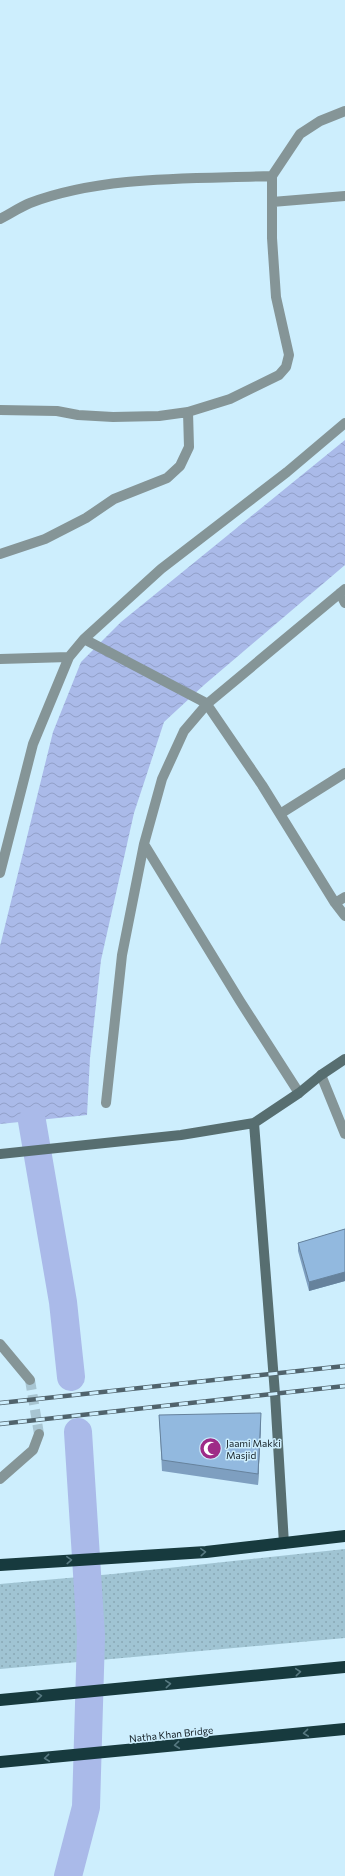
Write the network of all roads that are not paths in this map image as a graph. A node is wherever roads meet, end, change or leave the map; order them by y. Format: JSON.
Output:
{"nodes":[{"id":1,"x":345,"y":111,"type":"edge"},
{"id":2,"x":272,"y":176,"type":"junction"},
{"id":3,"x":345,"y":196,"type":"edge"},
{"id":4,"x":272,"y":202,"type":"junction"},
{"id":5,"x":0,"y":219,"type":"edge"},
{"id":6,"x":0,"y":410,"type":"edge"},
{"id":7,"x":188,"y":412,"type":"junction"},
{"id":8,"x":345,"y":423,"type":"edge"},
{"id":9,"x":0,"y":554,"type":"edge"},
{"id":10,"x":342,"y":591,"type":"edge"},
{"id":11,"x":345,"y":603,"type":"edge"},
{"id":12,"x":85,"y":640,"type":"junction"},
{"id":13,"x":69,"y":657,"type":"junction"},
{"id":14,"x":0,"y":660,"type":"edge"},
{"id":15,"x":207,"y":704,"type":"junction"},
{"id":16,"x":345,"y":773,"type":"edge"},
{"id":17,"x":280,"y":814,"type":"junction"},
{"id":18,"x":144,"y":844,"type":"junction"},
{"id":19,"x":0,"y":873,"type":"edge"},
{"id":20,"x":345,"y":897,"type":"edge"},
{"id":21,"x":335,"y":903,"type":"junction"},
{"id":22,"x":345,"y":916,"type":"edge"},
{"id":23,"x":345,"y":1059,"type":"edge"},
{"id":24,"x":321,"y":1075,"type":"junction"},
{"id":25,"x":299,"y":1093,"type":"junction"},
{"id":26,"x":106,"y":1103,"type":"dead end"},
{"id":27,"x":254,"y":1123,"type":"junction"},
{"id":28,"x":345,"y":1134,"type":"edge"},
{"id":29,"x":0,"y":1154,"type":"edge"},
{"id":30,"x":0,"y":1344,"type":"edge"},
{"id":31,"x":30,"y":1380,"type":"tunnel mouth"},
{"id":32,"x":39,"y":1434,"type":"tunnel mouth"},
{"id":33,"x":0,"y":1479,"type":"edge"},
{"id":34,"x":345,"y":1536,"type":"edge"},
{"id":35,"x":284,"y":1544,"type":"junction"},
{"id":36,"x":0,"y":1565,"type":"edge"},
{"id":37,"x":345,"y":1667,"type":"edge"},
{"id":38,"x":0,"y":1700,"type":"edge"},
{"id":39,"x":345,"y":1729,"type":"edge"},
{"id":40,"x":0,"y":1762,"type":"edge"}],
"edges":[{"from":1,"to":2,"type":"street"},
{"from":2,"to":4,"type":"street"},
{"from":2,"to":5,"type":"street"},
{"from":3,"to":4,"type":"street"},
{"from":4,"to":7,"type":"street"},
{"from":6,"to":7,"type":"street"},
{"from":7,"to":9,"type":"street"},
{"from":8,"to":12,"type":"street"},
{"from":10,"to":11,"type":"street"},
{"from":10,"to":15,"type":"street"},
{"from":12,"to":13,"type":"street"},
{"from":12,"to":15,"type":"street"},
{"from":13,"to":14,"type":"street"},
{"from":13,"to":19,"type":"street"},
{"from":15,"to":17,"type":"street"},
{"from":15,"to":18,"type":"street"},
{"from":16,"to":17,"type":"street"},
{"from":17,"to":21,"type":"street"},
{"from":18,"to":25,"type":"street"},
{"from":18,"to":26,"type":"street"},
{"from":20,"to":21,"type":"street"},
{"from":21,"to":22,"type":"street"},
{"from":23,"to":24,"type":"street"},
{"from":24,"to":25,"type":"street"},
{"from":24,"to":28,"type":"street"},
{"from":25,"to":27,"type":"street"},
{"from":27,"to":29,"type":"street"},
{"from":27,"to":35,"type":"street"},
{"from":30,"to":31,"type":"street"},
{"from":32,"to":33,"type":"street"},
{"from":34,"to":35,"type":"highway"},
{"from":36,"to":35,"type":"highway","one_way":true},
{"from":38,"to":37,"type":"highway","one_way":true},
{"from":39,"to":40,"type":"highway","name":"Natha Khan Bridge","one_way":true}]}
